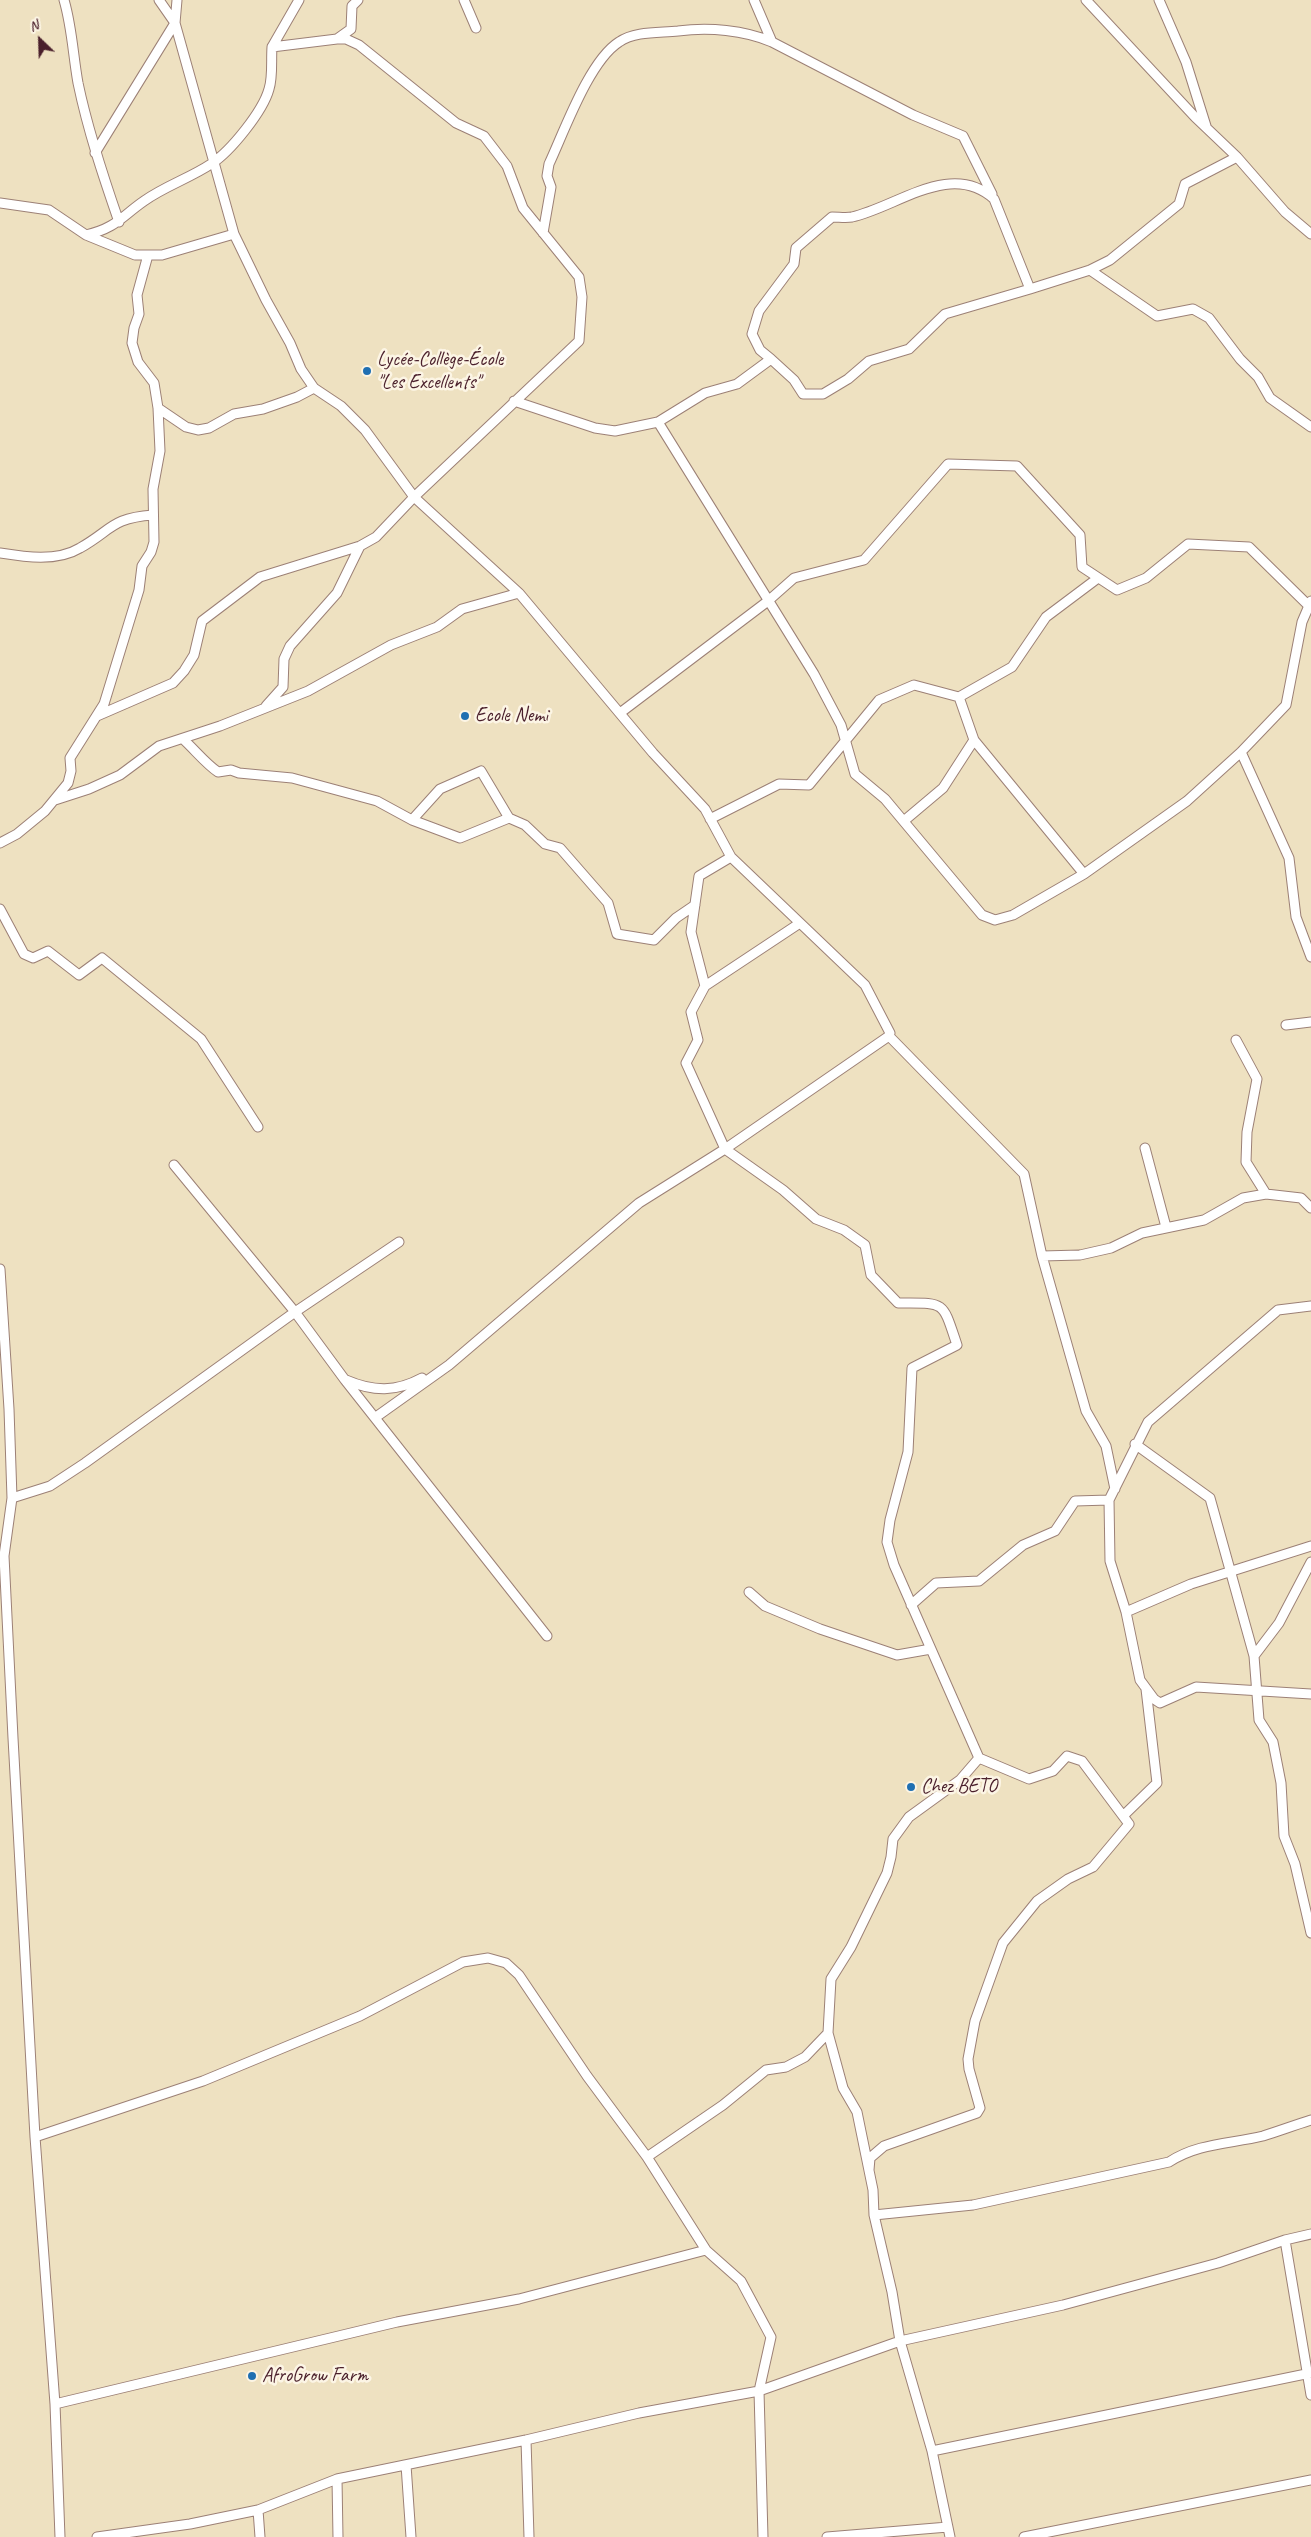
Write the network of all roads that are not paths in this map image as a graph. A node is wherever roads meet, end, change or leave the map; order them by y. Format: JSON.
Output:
{"nodes":[{"id":1,"x":64,"y":0,"type":"edge"},
{"id":2,"x":160,"y":0,"type":"edge"},
{"id":3,"x":177,"y":0,"type":"edge"},
{"id":4,"x":299,"y":0,"type":"edge"},
{"id":5,"x":358,"y":0,"type":"edge"},
{"id":6,"x":464,"y":0,"type":"edge"},
{"id":7,"x":754,"y":0,"type":"edge"},
{"id":8,"x":1086,"y":0,"type":"edge"},
{"id":9,"x":1159,"y":0,"type":"edge"},
{"id":10,"x":175,"y":23,"type":"junction"},
{"id":11,"x":476,"y":28,"type":"dead end"},
{"id":12,"x":337,"y":39,"type":"junction"},
{"id":13,"x":772,"y":42,"type":"junction"},
{"id":14,"x":272,"y":47,"type":"junction"},
{"id":15,"x":1206,"y":128,"type":"junction"},
{"id":16,"x":95,"y":153,"type":"junction"},
{"id":17,"x":1237,"y":157,"type":"junction"},
{"id":18,"x":212,"y":163,"type":"junction"},
{"id":19,"x":994,"y":199,"type":"junction"},
{"id":20,"x":0,"y":204,"type":"edge"},
{"id":21,"x":119,"y":222,"type":"junction"},
{"id":22,"x":543,"y":233,"type":"junction"},
{"id":23,"x":234,"y":234,"type":"junction"},
{"id":24,"x":1311,"y":234,"type":"edge"},
{"id":25,"x":86,"y":235,"type":"junction"},
{"id":26,"x":148,"y":256,"type":"junction"},
{"id":27,"x":1090,"y":270,"type":"junction"},
{"id":28,"x":1030,"y":289,"type":"junction"},
{"id":29,"x":771,"y":359,"type":"junction"},
{"id":30,"x":314,"y":388,"type":"junction"},
{"id":31,"x":514,"y":401,"type":"junction"},
{"id":32,"x":158,"y":408,"type":"junction"},
{"id":33,"x":658,"y":422,"type":"junction"},
{"id":34,"x":1311,"y":427,"type":"edge"},
{"id":35,"x":414,"y":497,"type":"junction"},
{"id":36,"x":153,"y":515,"type":"junction"},
{"id":37,"x":360,"y":546,"type":"junction"},
{"id":38,"x":0,"y":553,"type":"edge"},
{"id":39,"x":1098,"y":578,"type":"junction"},
{"id":40,"x":519,"y":593,"type":"junction"},
{"id":41,"x":768,"y":601,"type":"junction"},
{"id":42,"x":1309,"y":603,"type":"edge"},
{"id":43,"x":1301,"y":634,"type":"junction"},
{"id":44,"x":1311,"y":638,"type":"edge"},
{"id":45,"x":959,"y":697,"type":"junction"},
{"id":46,"x":264,"y":708,"type":"junction"},
{"id":47,"x":620,"y":713,"type":"junction"},
{"id":48,"x":97,"y":716,"type":"junction"},
{"id":49,"x":183,"y":739,"type":"junction"},
{"id":50,"x":974,"y":740,"type":"junction"},
{"id":51,"x":846,"y":742,"type":"junction"},
{"id":52,"x":1241,"y":752,"type":"junction"},
{"id":53,"x":55,"y":800,"type":"junction"},
{"id":54,"x":509,"y":818,"type":"junction"},
{"id":55,"x":710,"y":819,"type":"junction"},
{"id":56,"x":412,"y":820,"type":"junction"},
{"id":57,"x":905,"y":820,"type":"junction"},
{"id":58,"x":0,"y":843,"type":"edge"},
{"id":59,"x":731,"y":857,"type":"junction"},
{"id":60,"x":1084,"y":874,"type":"junction"},
{"id":61,"x":695,"y":904,"type":"junction"},
{"id":62,"x":0,"y":909,"type":"edge"},
{"id":63,"x":800,"y":923,"type":"junction"},
{"id":64,"x":1311,"y":958,"type":"edge"},
{"id":65,"x":704,"y":986,"type":"junction"},
{"id":66,"x":1311,"y":1022,"type":"edge"},
{"id":67,"x":1286,"y":1025,"type":"dead end"},
{"id":68,"x":888,"y":1036,"type":"junction"},
{"id":69,"x":1236,"y":1040,"type":"dead end"},
{"id":70,"x":258,"y":1127,"type":"dead end"},
{"id":71,"x":1145,"y":1148,"type":"dead end"},
{"id":72,"x":725,"y":1150,"type":"junction"},
{"id":73,"x":174,"y":1165,"type":"dead end"},
{"id":74,"x":1266,"y":1194,"type":"junction"},
{"id":75,"x":1311,"y":1208,"type":"edge"},
{"id":76,"x":1166,"y":1228,"type":"junction"},
{"id":77,"x":400,"y":1242,"type":"dead end"},
{"id":78,"x":1042,"y":1256,"type":"junction"},
{"id":79,"x":0,"y":1269,"type":"edge"},
{"id":80,"x":1311,"y":1306,"type":"edge"},
{"id":81,"x":294,"y":1312,"type":"junction"},
{"id":82,"x":449,"y":1365,"type":"junction"},
{"id":83,"x":345,"y":1380,"type":"junction"},
{"id":84,"x":376,"y":1417,"type":"junction"},
{"id":85,"x":1135,"y":1444,"type":"junction"},
{"id":86,"x":1115,"y":1489,"type":"junction"},
{"id":87,"x":12,"y":1498,"type":"junction"},
{"id":88,"x":1109,"y":1500,"type":"junction"},
{"id":89,"x":1311,"y":1546,"type":"edge"},
{"id":90,"x":1311,"y":1562,"type":"edge"},
{"id":91,"x":1232,"y":1572,"type":"junction"},
{"id":92,"x":749,"y":1592,"type":"dead end"},
{"id":93,"x":912,"y":1605,"type":"junction"},
{"id":94,"x":1126,"y":1612,"type":"junction"},
{"id":95,"x":547,"y":1636,"type":"dead end"},
{"id":96,"x":931,"y":1649,"type":"junction"},
{"id":97,"x":1254,"y":1656,"type":"junction"},
{"id":98,"x":1146,"y":1688,"type":"junction"},
{"id":99,"x":1258,"y":1693,"type":"junction"},
{"id":100,"x":1311,"y":1694,"type":"edge"},
{"id":101,"x":979,"y":1758,"type":"junction"},
{"id":102,"x":1123,"y":1816,"type":"junction"},
{"id":103,"x":1307,"y":1908,"type":"edge"},
{"id":104,"x":1311,"y":1933,"type":"edge"},
{"id":105,"x":828,"y":2033,"type":"junction"},
{"id":106,"x":1311,"y":2120,"type":"edge"},
{"id":107,"x":36,"y":2137,"type":"junction"},
{"id":108,"x":647,"y":2157,"type":"junction"},
{"id":109,"x":869,"y":2170,"type":"junction"},
{"id":110,"x":874,"y":2215,"type":"junction"},
{"id":111,"x":1311,"y":2234,"type":"edge"},
{"id":112,"x":1285,"y":2240,"type":"junction"},
{"id":113,"x":706,"y":2250,"type":"junction"},
{"id":114,"x":900,"y":2340,"type":"junction"},
{"id":115,"x":1309,"y":2374,"type":"edge"},
{"id":116,"x":759,"y":2391,"type":"junction"},
{"id":117,"x":1311,"y":2395,"type":"edge"},
{"id":118,"x":55,"y":2404,"type":"junction"},
{"id":119,"x":526,"y":2440,"type":"junction"},
{"id":120,"x":932,"y":2451,"type":"junction"},
{"id":121,"x":406,"y":2465,"type":"junction"},
{"id":122,"x":336,"y":2479,"type":"junction"},
{"id":123,"x":1311,"y":2480,"type":"edge"},
{"id":124,"x":258,"y":2510,"type":"junction"},
{"id":125,"x":948,"y":2527,"type":"junction"},
{"id":126,"x":60,"y":2537,"type":"edge"},
{"id":127,"x":97,"y":2537,"type":"edge"},
{"id":128,"x":260,"y":2537,"type":"edge"},
{"id":129,"x":338,"y":2537,"type":"edge"},
{"id":130,"x":411,"y":2537,"type":"edge"},
{"id":131,"x":529,"y":2537,"type":"edge"},
{"id":132,"x":763,"y":2537,"type":"edge"},
{"id":133,"x":828,"y":2537,"type":"edge"},
{"id":134,"x":950,"y":2537,"type":"edge"},
{"id":135,"x":1024,"y":2537,"type":"edge"}],
"edges":[{"from":1,"to":16,"type":"street"},
{"from":2,"to":10,"type":"street"},
{"from":3,"to":10,"type":"street"},
{"from":4,"to":14,"type":"street"},
{"from":5,"to":12,"type":"street"},
{"from":6,"to":11,"type":"street"},
{"from":7,"to":13,"type":"street"},
{"from":8,"to":15,"type":"street"},
{"from":9,"to":15,"type":"street"},
{"from":10,"to":16,"type":"street"},
{"from":10,"to":18,"type":"street"},
{"from":12,"to":14,"type":"street"},
{"from":12,"to":22,"type":"street"},
{"from":13,"to":19,"type":"street"},
{"from":13,"to":22,"type":"street"},
{"from":14,"to":18,"type":"street"},
{"from":15,"to":17,"type":"street"},
{"from":16,"to":21,"type":"street"},
{"from":17,"to":24,"type":"street"},
{"from":17,"to":27,"type":"street"},
{"from":18,"to":21,"type":"street"},
{"from":18,"to":23,"type":"street"},
{"from":19,"to":28,"type":"street"},
{"from":19,"to":29,"type":"street"},
{"from":20,"to":25,"type":"street"},
{"from":21,"to":25,"type":"street"},
{"from":22,"to":31,"type":"street"},
{"from":23,"to":26,"type":"street"},
{"from":23,"to":30,"type":"street"},
{"from":25,"to":26,"type":"street"},
{"from":26,"to":32,"type":"street"},
{"from":27,"to":28,"type":"street"},
{"from":27,"to":34,"type":"street"},
{"from":28,"to":29,"type":"street"},
{"from":29,"to":33,"type":"street"},
{"from":30,"to":32,"type":"street"},
{"from":30,"to":35,"type":"street"},
{"from":31,"to":33,"type":"street"},
{"from":31,"to":35,"type":"street"},
{"from":32,"to":36,"type":"street"},
{"from":33,"to":41,"type":"street"},
{"from":35,"to":37,"type":"street"},
{"from":35,"to":40,"type":"street"},
{"from":36,"to":38,"type":"street"},
{"from":36,"to":48,"type":"street"},
{"from":37,"to":46,"type":"street"},
{"from":37,"to":48,"type":"street"},
{"from":39,"to":41,"type":"street"},
{"from":39,"to":42,"type":"street"},
{"from":39,"to":45,"type":"street"},
{"from":40,"to":46,"type":"street"},
{"from":40,"to":47,"type":"street"},
{"from":41,"to":47,"type":"street"},
{"from":41,"to":51,"type":"street"},
{"from":42,"to":43,"type":"street"},
{"from":43,"to":44,"type":"street"},
{"from":43,"to":52,"type":"street"},
{"from":45,"to":50,"type":"street"},
{"from":45,"to":51,"type":"street"},
{"from":46,"to":49,"type":"street"},
{"from":47,"to":55,"type":"street"},
{"from":48,"to":53,"type":"street"},
{"from":49,"to":53,"type":"street"},
{"from":49,"to":56,"type":"street"},
{"from":50,"to":57,"type":"street"},
{"from":50,"to":60,"type":"street"},
{"from":51,"to":55,"type":"street"},
{"from":51,"to":57,"type":"street"},
{"from":52,"to":60,"type":"street"},
{"from":52,"to":64,"type":"street"},
{"from":53,"to":58,"type":"street"},
{"from":54,"to":56,"type":"street"},
{"from":54,"to":56,"type":"street"},
{"from":54,"to":61,"type":"street"},
{"from":55,"to":59,"type":"street"},
{"from":57,"to":60,"type":"street"},
{"from":59,"to":61,"type":"street"},
{"from":59,"to":63,"type":"street"},
{"from":61,"to":65,"type":"street"},
{"from":62,"to":70,"type":"street"},
{"from":63,"to":65,"type":"street"},
{"from":63,"to":68,"type":"street"},
{"from":65,"to":72,"type":"street"},
{"from":66,"to":67,"type":"street"},
{"from":68,"to":72,"type":"street"},
{"from":68,"to":78,"type":"street"},
{"from":69,"to":74,"type":"street"},
{"from":71,"to":76,"type":"street"},
{"from":72,"to":82,"type":"street"},
{"from":72,"to":93,"type":"street"},
{"from":73,"to":81,"type":"street"},
{"from":74,"to":75,"type":"street"},
{"from":74,"to":76,"type":"street"},
{"from":76,"to":78,"type":"street"},
{"from":77,"to":81,"type":"street"},
{"from":78,"to":86,"type":"street"},
{"from":79,"to":87,"type":"street"},
{"from":80,"to":85,"type":"street"},
{"from":81,"to":83,"type":"street"},
{"from":81,"to":87,"type":"street"},
{"from":82,"to":83,"type":"street"},
{"from":82,"to":84,"type":"street"},
{"from":83,"to":84,"type":"street"},
{"from":84,"to":95,"type":"street"},
{"from":85,"to":86,"type":"street"},
{"from":85,"to":91,"type":"street"},
{"from":86,"to":88,"type":"street"},
{"from":87,"to":107,"type":"street"},
{"from":88,"to":93,"type":"street"},
{"from":88,"to":94,"type":"street"},
{"from":89,"to":91,"type":"street"},
{"from":90,"to":97,"type":"street"},
{"from":91,"to":94,"type":"street"},
{"from":91,"to":97,"type":"street"},
{"from":92,"to":96,"type":"street"},
{"from":93,"to":96,"type":"street"},
{"from":94,"to":98,"type":"street"},
{"from":96,"to":101,"type":"street"},
{"from":97,"to":99,"type":"street"},
{"from":98,"to":99,"type":"street"},
{"from":98,"to":102,"type":"street"},
{"from":99,"to":100,"type":"street"},
{"from":99,"to":103,"type":"street"},
{"from":101,"to":102,"type":"street"},
{"from":101,"to":105,"type":"street"},
{"from":102,"to":109,"type":"street"},
{"from":103,"to":104,"type":"street"},
{"from":105,"to":108,"type":"street"},
{"from":105,"to":109,"type":"street"},
{"from":106,"to":110,"type":"street"},
{"from":107,"to":108,"type":"street"},
{"from":107,"to":118,"type":"street"},
{"from":108,"to":113,"type":"street"},
{"from":109,"to":110,"type":"street"},
{"from":110,"to":114,"type":"street"},
{"from":111,"to":112,"type":"street"},
{"from":112,"to":114,"type":"street"},
{"from":112,"to":115,"type":"street"},
{"from":113,"to":116,"type":"street"},
{"from":113,"to":118,"type":"street"},
{"from":114,"to":116,"type":"street"},
{"from":114,"to":120,"type":"street"},
{"from":115,"to":117,"type":"street"},
{"from":115,"to":120,"type":"street"},
{"from":116,"to":119,"type":"street"},
{"from":116,"to":132,"type":"street"},
{"from":118,"to":126,"type":"street"},
{"from":119,"to":121,"type":"street"},
{"from":119,"to":131,"type":"street"},
{"from":120,"to":125,"type":"street"},
{"from":121,"to":122,"type":"street"},
{"from":121,"to":130,"type":"street"},
{"from":122,"to":124,"type":"street"},
{"from":122,"to":129,"type":"street"},
{"from":123,"to":135,"type":"street"},
{"from":124,"to":127,"type":"street"},
{"from":124,"to":128,"type":"street"},
{"from":125,"to":133,"type":"street"},
{"from":125,"to":134,"type":"street"}]}
